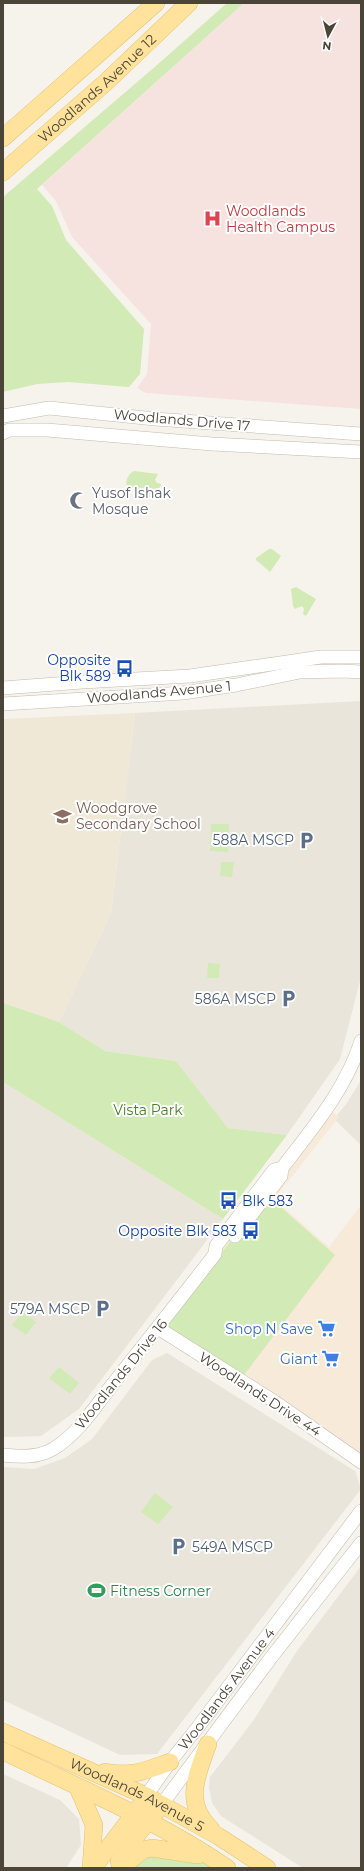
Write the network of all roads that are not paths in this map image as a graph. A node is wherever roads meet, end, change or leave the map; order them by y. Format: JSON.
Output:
{"nodes":[{"id":1,"x":156,"y":3,"type":"edge"},
{"id":2,"x":189,"y":3,"type":"edge"},
{"id":3,"x":3,"y":138,"type":"edge"},
{"id":4,"x":3,"y":172,"type":"edge"},
{"id":5,"x":3,"y":416,"type":"edge"},
{"id":6,"x":3,"y":433,"type":"edge"},
{"id":7,"x":361,"y":434,"type":"edge"},
{"id":8,"x":361,"y":452,"type":"edge"},
{"id":9,"x":361,"y":657,"type":"edge"},
{"id":10,"x":361,"y":672,"type":"edge"},
{"id":11,"x":28,"y":686,"type":"junction"},
{"id":12,"x":3,"y":688,"type":"edge"},
{"id":13,"x":69,"y":700,"type":"junction"},
{"id":14,"x":3,"y":704,"type":"edge"},
{"id":15,"x":361,"y":1041,"type":"edge"},
{"id":16,"x":158,"y":1328,"type":"junction"},
{"id":17,"x":3,"y":1455,"type":"edge"},
{"id":18,"x":361,"y":1462,"type":"edge"},
{"id":19,"x":361,"y":1511,"type":"edge"},
{"id":20,"x":361,"y":1543,"type":"edge"},
{"id":21,"x":3,"y":1732,"type":"edge"},
{"id":22,"x":208,"y":1744,"type":"junction"},
{"id":23,"x":3,"y":1752,"type":"edge"},
{"id":24,"x":170,"y":1762,"type":"junction"},
{"id":25,"x":85,"y":1767,"type":"junction"},
{"id":26,"x":78,"y":1788,"type":"junction"},
{"id":27,"x":146,"y":1796,"type":"junction"},
{"id":28,"x":162,"y":1804,"type":"junction"},
{"id":29,"x":142,"y":1817,"type":"junction"},
{"id":30,"x":218,"y":1836,"type":"junction"},
{"id":31,"x":210,"y":1857,"type":"junction"},
{"id":32,"x":92,"y":1868,"type":"edge"},
{"id":33,"x":114,"y":1868,"type":"edge"},
{"id":34,"x":120,"y":1868,"type":"edge"},
{"id":35,"x":227,"y":1868,"type":"edge"},
{"id":36,"x":266,"y":1868,"type":"edge"}],
"edges":[{"from":1,"to":3,"type":"main road","name":"Woodlands Avenue 12"},
{"from":2,"to":4,"type":"main road","name":"Woodlands Avenue 12"},
{"from":5,"to":7,"type":"street","name":"Woodlands Drive 17"},
{"from":6,"to":8,"type":"street","name":"Woodlands Drive 17"},
{"from":9,"to":11,"type":"street","name":"Woodlands Avenue 1"},
{"from":10,"to":13,"type":"street","name":"Woodlands Avenue 1"},
{"from":11,"to":12,"type":"street","name":"Woodlands Avenue 1"},
{"from":11,"to":13,"type":"street"},
{"from":13,"to":14,"type":"street","name":"Woodlands Avenue 1"},
{"from":15,"to":16,"type":"street","name":"Woodlands Drive 16"},
{"from":16,"to":17,"type":"street","name":"Woodlands Drive 16"},
{"from":16,"to":18,"type":"street","name":"Woodlands Drive 44"},
{"from":19,"to":24,"type":"street","name":"Woodlands Avenue 4"},
{"from":20,"to":22,"type":"street","name":"Woodlands Avenue 4"},
{"from":21,"to":25,"type":"main road","name":"Woodlands Avenue 5"},
{"from":22,"to":28,"type":"street","name":"Woodlands Avenue 4"},
{"from":22,"to":30,"type":"main road"},
{"from":23,"to":26,"type":"main road","name":"Woodlands Avenue 5"},
{"from":24,"to":25,"type":"main road"},
{"from":24,"to":27,"type":"street","name":"Woodlands Avenue 4"},
{"from":25,"to":27,"type":"main road","name":"Woodlands Avenue 5"},
{"from":26,"to":29,"type":"main road","name":"Woodlands Avenue 5"},
{"from":26,"to":32,"type":"main road"},
{"from":27,"to":28,"type":"main road","name":"Woodlands Avenue 5"},
{"from":27,"to":29,"type":"main road","name":"Woodlands Avenue 4"},
{"from":28,"to":29,"type":"main road","name":"Woodlands Avenue 4"},
{"from":28,"to":30,"type":"main road","name":"Woodlands Avenue 5"},
{"from":29,"to":31,"type":"main road","name":"Woodlands Avenue 5"},
{"from":29,"to":32,"type":"main road","name":"Woodlands Avenue 4"},
{"from":29,"to":33,"type":"main road","name":"Woodlands Avenue 4"},
{"from":30,"to":36,"type":"main road","name":"Woodlands Avenue 5"},
{"from":31,"to":34,"type":"main road"},
{"from":31,"to":35,"type":"main road","name":"Woodlands Avenue 5"}]}
